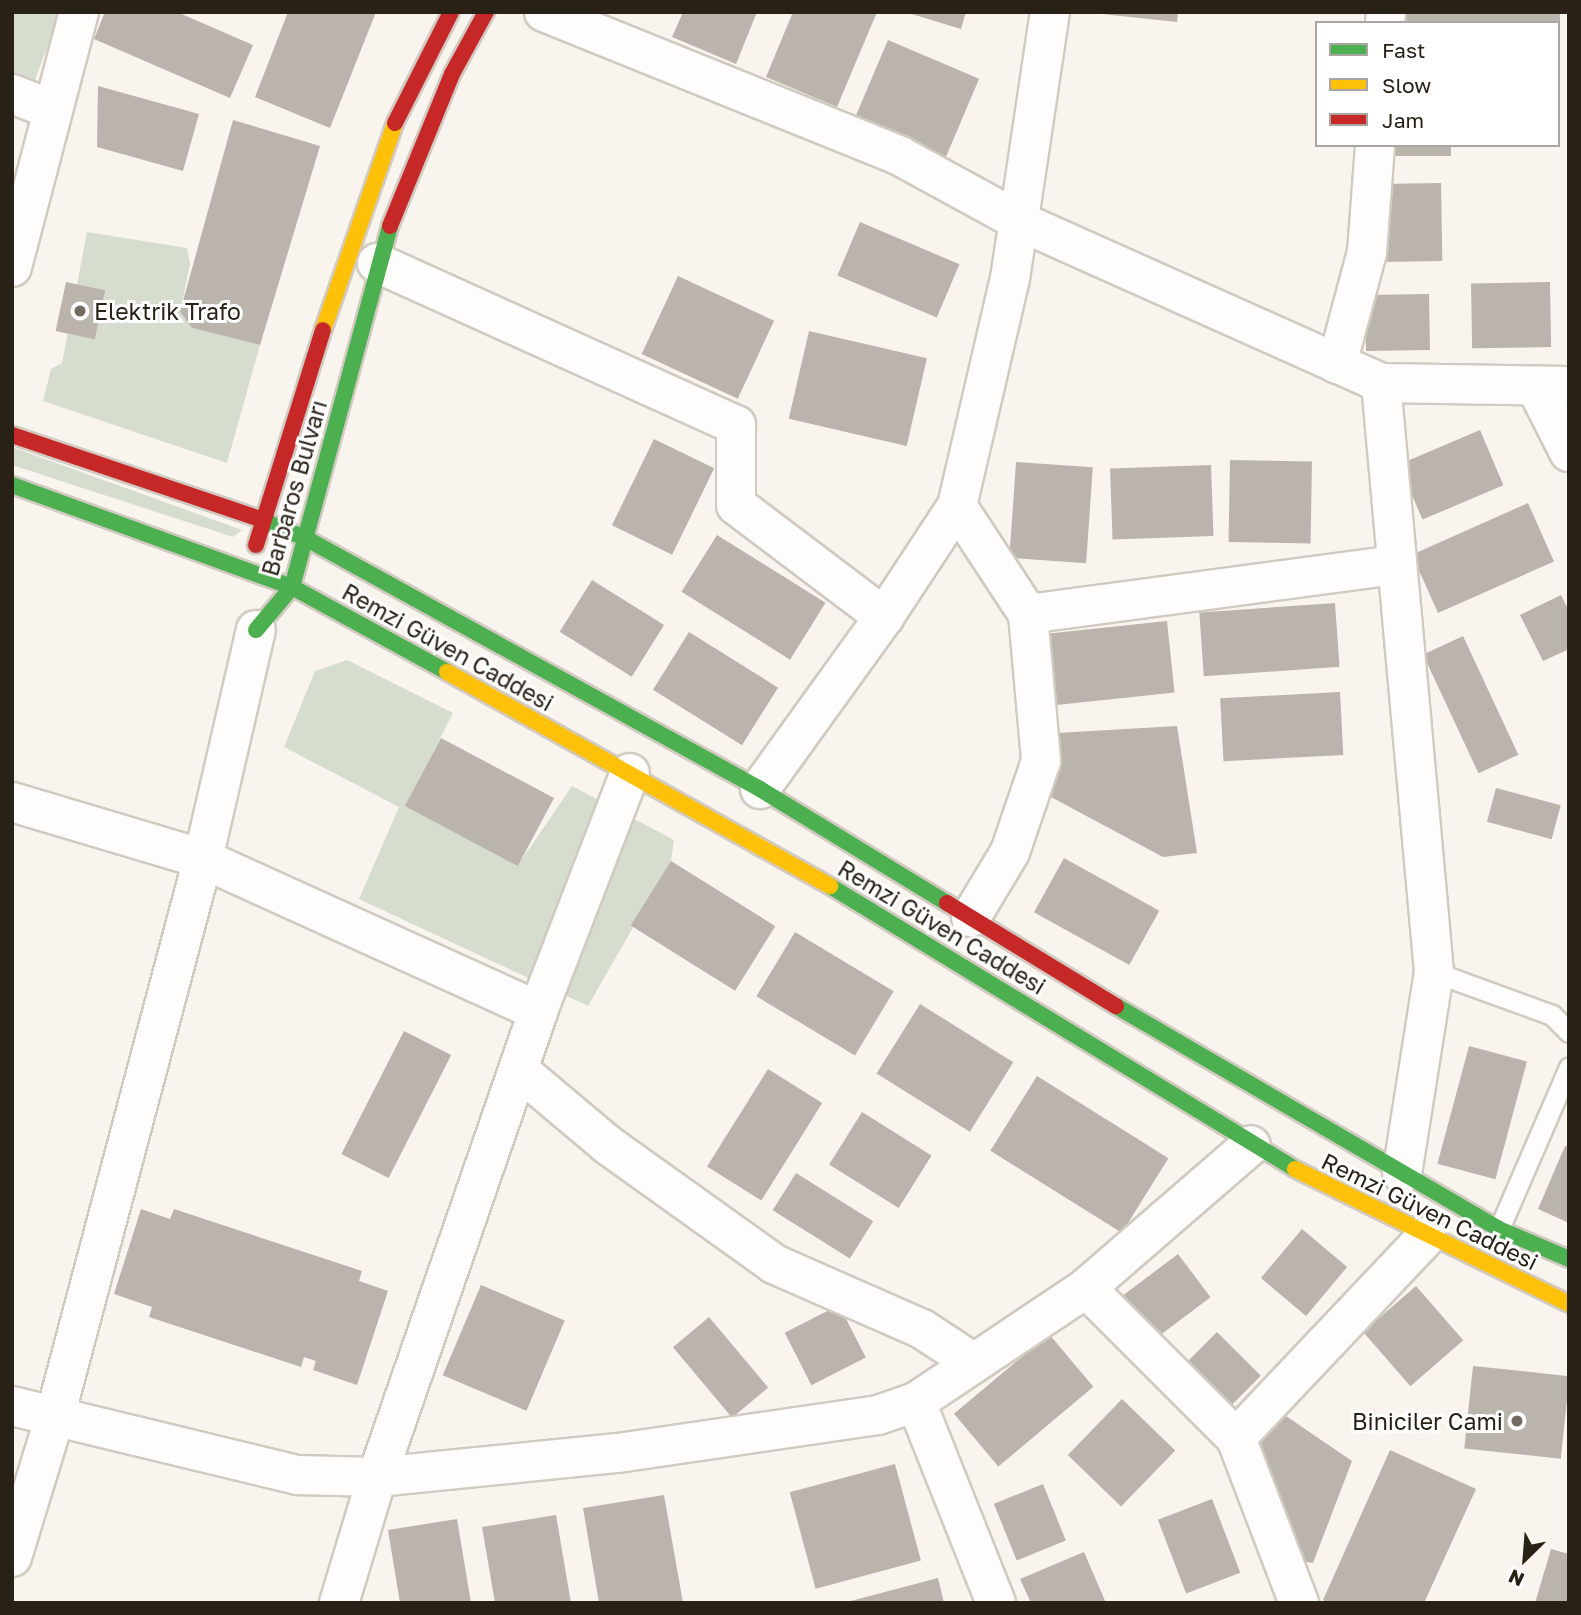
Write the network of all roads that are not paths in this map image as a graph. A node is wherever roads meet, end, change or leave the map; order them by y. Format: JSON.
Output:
{"nodes":[{"id":1,"x":79,"y":12,"type":"edge"},
{"id":2,"x":451,"y":12,"type":"edge"},
{"id":3,"x":486,"y":12,"type":"edge"},
{"id":4,"x":544,"y":12,"type":"edge"},
{"id":5,"x":1051,"y":12,"type":"edge"},
{"id":6,"x":12,"y":94,"type":"edge"},
{"id":7,"x":53,"y":110,"type":"junction"},
{"id":8,"x":1375,"y":147,"type":"edge"},
{"id":9,"x":1019,"y":221,"type":"junction"},
{"id":10,"x":377,"y":263,"type":"junction"},
{"id":11,"x":12,"y":267,"type":"edge"},
{"id":12,"x":1337,"y":364,"type":"junction"},
{"id":13,"x":1381,"y":383,"type":"junction"},
{"id":14,"x":1552,"y":386,"type":"edge"},
{"id":15,"x":12,"y":435,"type":"edge"},
{"id":16,"x":1569,"y":452,"type":"edge"},
{"id":17,"x":12,"y":485,"type":"edge"},
{"id":18,"x":957,"y":506,"type":"junction"},
{"id":19,"x":263,"y":520,"type":"junction"},
{"id":20,"x":307,"y":539,"type":"junction"},
{"id":21,"x":1398,"y":565,"type":"junction"},
{"id":22,"x":249,"y":570,"type":"junction"},
{"id":23,"x":292,"y":587,"type":"junction"},
{"id":24,"x":254,"y":610,"type":"junction"},
{"id":25,"x":1028,"y":614,"type":"junction"},
{"id":26,"x":884,"y":617,"type":"junction"},
{"id":27,"x":630,"y":773,"type":"junction"},
{"id":28,"x":760,"y":789,"type":"junction"},
{"id":29,"x":12,"y":802,"type":"edge"},
{"id":30,"x":203,"y":859,"type":"junction"},
{"id":31,"x":971,"y":917,"type":"junction"},
{"id":32,"x":1434,"y":972,"type":"junction"},
{"id":33,"x":538,"y":1010,"type":"junction"},
{"id":34,"x":1569,"y":1032,"type":"edge"},
{"id":35,"x":1569,"y":1067,"type":"edge"},
{"id":36,"x":520,"y":1071,"type":"junction"},
{"id":37,"x":1251,"y":1145,"type":"junction"},
{"id":38,"x":1402,"y":1173,"type":"junction"},
{"id":39,"x":1499,"y":1229,"type":"junction"},
{"id":40,"x":1426,"y":1237,"type":"junction"},
{"id":41,"x":1569,"y":1259,"type":"edge"},
{"id":42,"x":1086,"y":1288,"type":"junction"},
{"id":43,"x":1569,"y":1304,"type":"edge"},
{"id":44,"x":974,"y":1363,"type":"junction"},
{"id":45,"x":916,"y":1402,"type":"junction"},
{"id":46,"x":12,"y":1406,"type":"edge"},
{"id":47,"x":54,"y":1420,"type":"junction"},
{"id":48,"x":1236,"y":1438,"type":"junction"},
{"id":49,"x":377,"y":1477,"type":"junction"},
{"id":50,"x":12,"y":1557,"type":"edge"},
{"id":51,"x":340,"y":1603,"type":"edge"},
{"id":52,"x":996,"y":1603,"type":"edge"},
{"id":53,"x":1299,"y":1603,"type":"edge"}],
"edges":[{"from":1,"to":7,"type":"street"},
{"from":2,"to":19,"type":"main road","name":"Barbaros Bulvarı"},
{"from":3,"to":10,"type":"main road","name":"Barbaros Bulvarı"},
{"from":4,"to":9,"type":"street"},
{"from":5,"to":9,"type":"street"},
{"from":6,"to":7,"type":"street"},
{"from":7,"to":11,"type":"street"},
{"from":8,"to":12,"type":"street"},
{"from":9,"to":12,"type":"street"},
{"from":9,"to":18,"type":"street"},
{"from":10,"to":20,"type":"main road","name":"Barbaros Bulvarı"},
{"from":10,"to":26,"type":"street"},
{"from":12,"to":13,"type":"street"},
{"from":13,"to":14,"type":"street"},
{"from":13,"to":21,"type":"street"},
{"from":14,"to":16,"type":"street"},
{"from":15,"to":19,"type":"main road","name":"Remzi Güven Caddesi"},
{"from":17,"to":22,"type":"main road","name":"Remzi Güven Caddesi"},
{"from":18,"to":25,"type":"street"},
{"from":18,"to":26,"type":"street"},
{"from":19,"to":20,"type":"main road","name":"Remzi Güven Caddesi"},
{"from":19,"to":22,"type":"main road","name":"Barbaros Bulvarı"},
{"from":20,"to":23,"type":"main road","name":"Barbaros Bulvarı"},
{"from":20,"to":28,"type":"main road","name":"Remzi Güven Caddesi"},
{"from":21,"to":25,"type":"street"},
{"from":21,"to":32,"type":"street"},
{"from":22,"to":23,"type":"main road","name":"Remzi Güven Caddesi"},
{"from":22,"to":24,"type":"main road","name":"Barbaros Bulvarı"},
{"from":23,"to":24,"type":"main road","name":"Barbaros Bulvarı"},
{"from":23,"to":27,"type":"main road","name":"Remzi Güven Caddesi"},
{"from":24,"to":30,"type":"street"},
{"from":25,"to":31,"type":"street"},
{"from":26,"to":28,"type":"street"},
{"from":27,"to":33,"type":"street"},
{"from":27,"to":37,"type":"main road","name":"Remzi Güven Caddesi"},
{"from":28,"to":31,"type":"main road","name":"Remzi Güven Caddesi"},
{"from":29,"to":30,"type":"street"},
{"from":30,"to":33,"type":"street"},
{"from":30,"to":47,"type":"street"},
{"from":31,"to":38,"type":"main road","name":"Remzi Güven Caddesi"},
{"from":32,"to":34,"type":"lane"},
{"from":32,"to":38,"type":"street"},
{"from":33,"to":36,"type":"street"},
{"from":35,"to":39,"type":"lane"},
{"from":36,"to":44,"type":"street"},
{"from":36,"to":49,"type":"street"},
{"from":37,"to":40,"type":"main road","name":"Remzi Güven Caddesi"},
{"from":37,"to":42,"type":"street"},
{"from":38,"to":39,"type":"main road","name":"Remzi Güven Caddesi"},
{"from":39,"to":41,"type":"main road","name":"Remzi Güven Caddesi"},
{"from":40,"to":43,"type":"main road","name":"Remzi Güven Caddesi"},
{"from":40,"to":48,"type":"street"},
{"from":42,"to":44,"type":"street"},
{"from":42,"to":48,"type":"street"},
{"from":44,"to":45,"type":"street"},
{"from":45,"to":49,"type":"street"},
{"from":45,"to":52,"type":"street"},
{"from":46,"to":47,"type":"street"},
{"from":47,"to":49,"type":"street"},
{"from":47,"to":50,"type":"street"},
{"from":48,"to":53,"type":"street"},
{"from":49,"to":51,"type":"street"}]}
